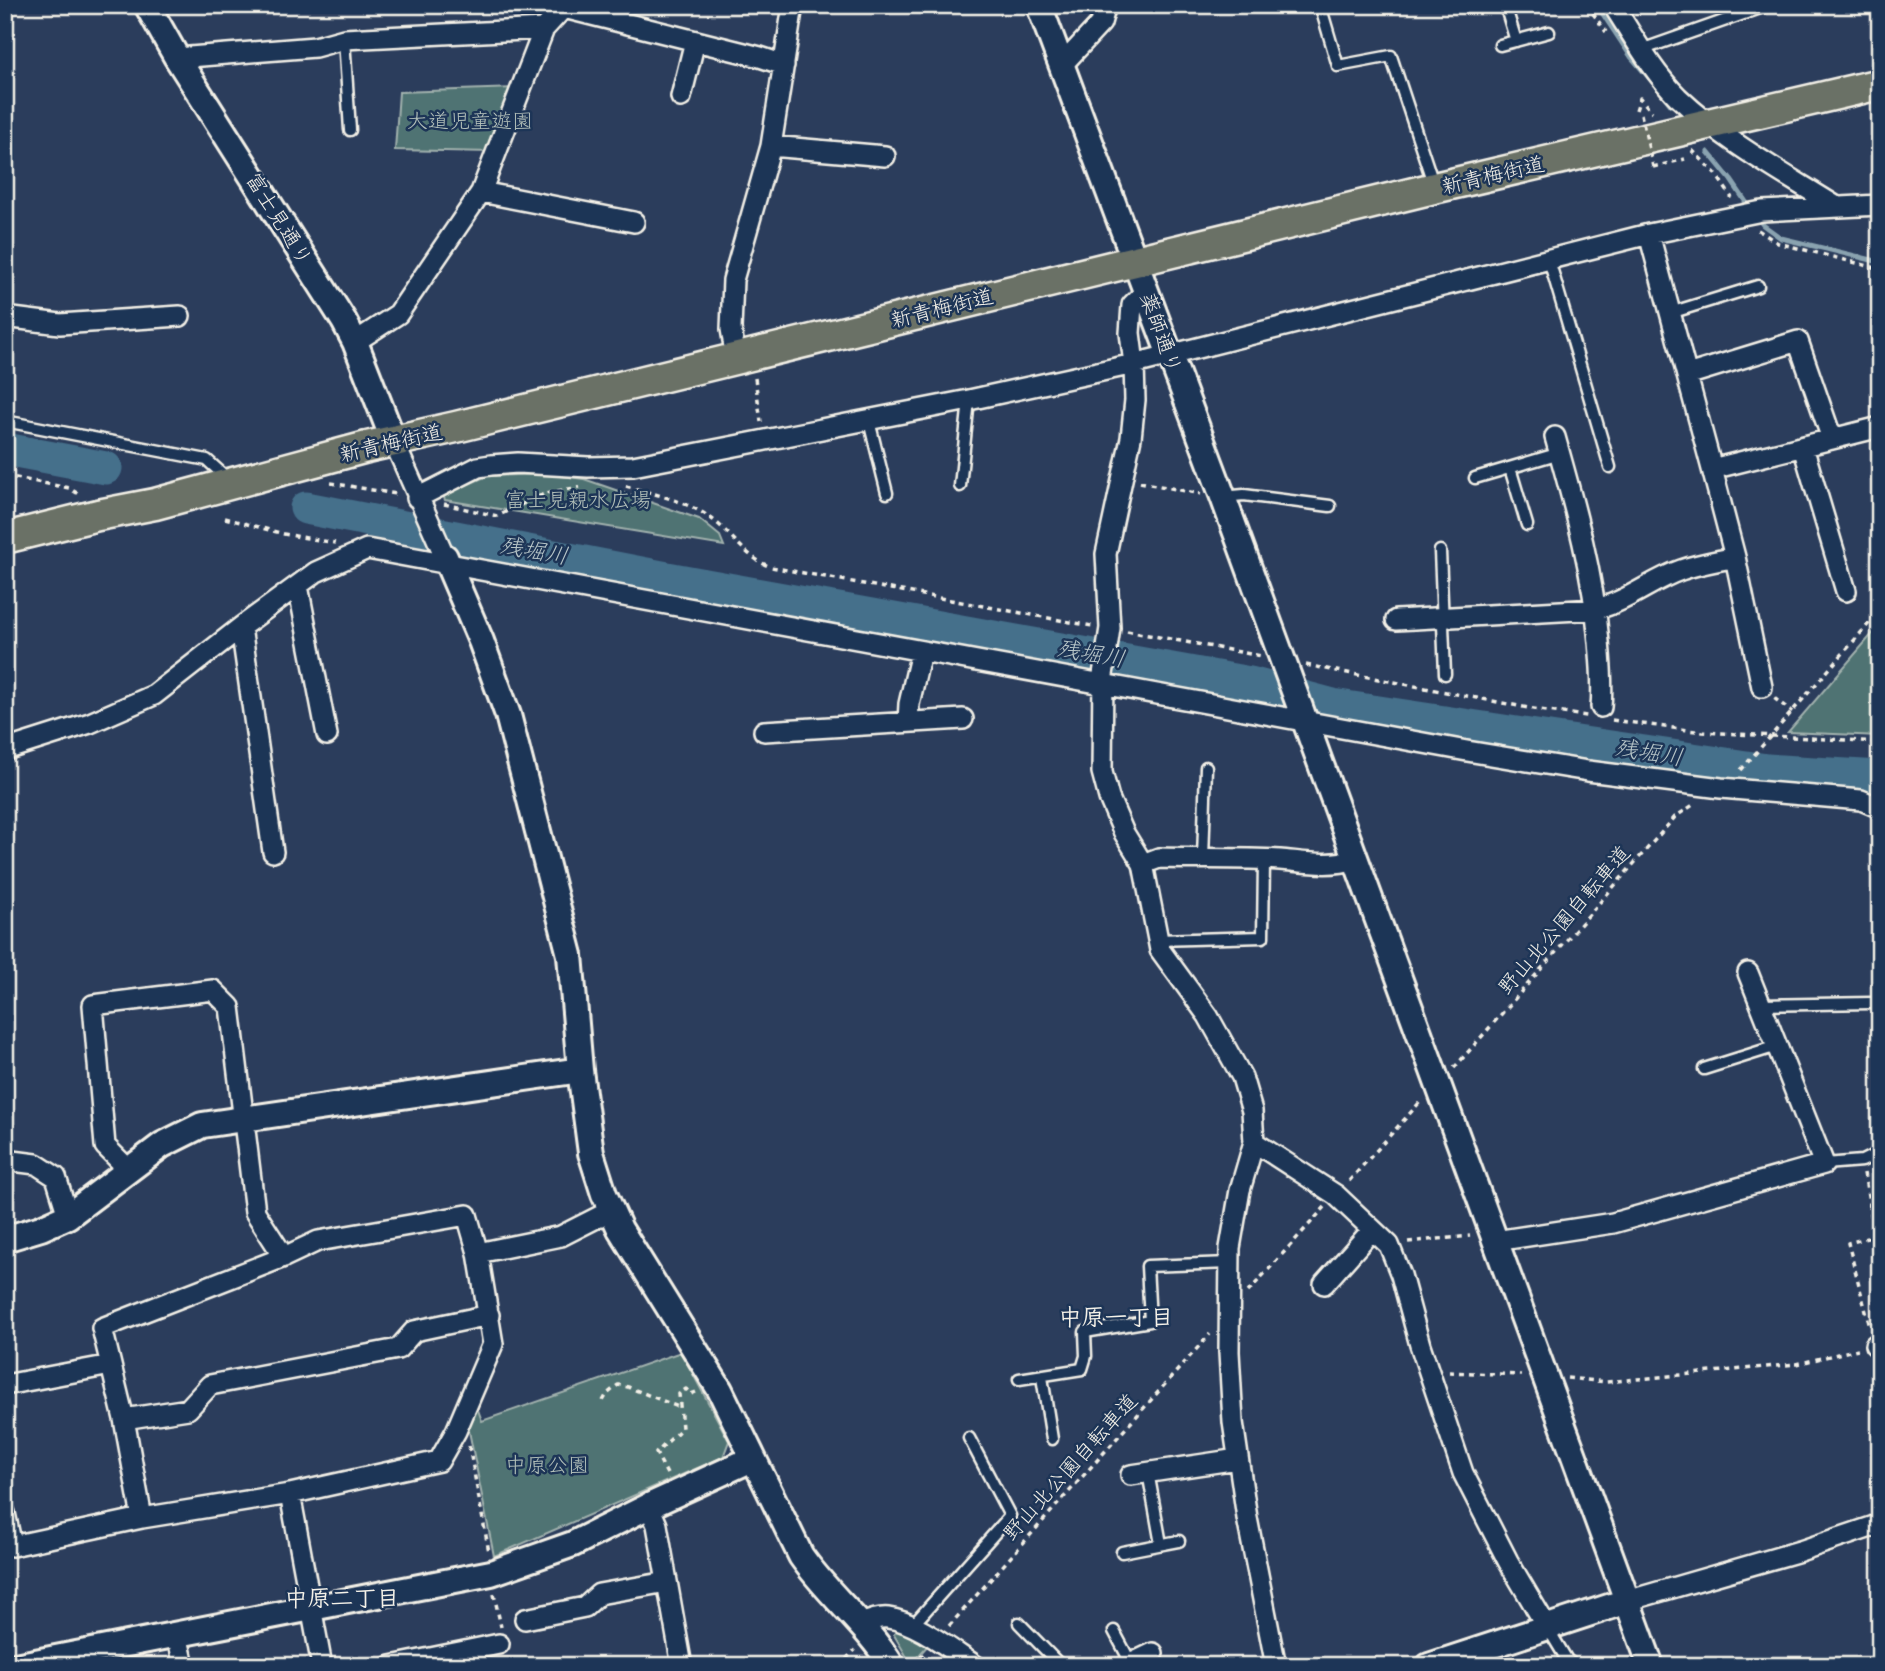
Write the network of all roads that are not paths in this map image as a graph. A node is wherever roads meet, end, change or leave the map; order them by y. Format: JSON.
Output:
{"nodes":[{"id":1,"x":148,"y":5,"type":"edge"},
{"id":2,"x":793,"y":5,"type":"edge"},
{"id":3,"x":1039,"y":5,"type":"edge"},
{"id":4,"x":1106,"y":5,"type":"edge"},
{"id":5,"x":1320,"y":5,"type":"edge"},
{"id":6,"x":1505,"y":5,"type":"edge"},
{"id":7,"x":1613,"y":5,"type":"edge"},
{"id":8,"x":1769,"y":5,"type":"edge"},
{"id":9,"x":565,"y":7,"type":"edge"},
{"id":10,"x":544,"y":29,"type":"junction"},
{"id":11,"x":1549,"y":32,"type":"dead end"},
{"id":12,"x":344,"y":39,"type":"junction"},
{"id":13,"x":695,"y":41,"type":"junction"},
{"id":14,"x":1516,"y":41,"type":"junction"},
{"id":15,"x":1500,"y":45,"type":"dead end"},
{"id":16,"x":1641,"y":50,"type":"junction"},
{"id":17,"x":177,"y":58,"type":"junction"},
{"id":18,"x":784,"y":65,"type":"junction"},
{"id":19,"x":1062,"y":66,"type":"junction"},
{"id":20,"x":1880,"y":84,"type":"edge"},
{"id":21,"x":681,"y":97,"type":"dead end"},
{"id":22,"x":1710,"y":124,"type":"junction"},
{"id":23,"x":350,"y":130,"type":"dead end"},
{"id":24,"x":772,"y":146,"type":"junction"},
{"id":25,"x":885,"y":156,"type":"dead end"},
{"id":26,"x":1434,"y":188,"type":"junction"},
{"id":27,"x":481,"y":192,"type":"junction"},
{"id":28,"x":1880,"y":205,"type":"edge"},
{"id":29,"x":1837,"y":206,"type":"junction"},
{"id":30,"x":634,"y":222,"type":"dead end"},
{"id":31,"x":1649,"y":234,"type":"junction"},
{"id":32,"x":1549,"y":260,"type":"junction"},
{"id":33,"x":1135,"y":261,"type":"junction"},
{"id":34,"x":1758,"y":286,"type":"dead end"},
{"id":35,"x":1145,"y":292,"type":"junction"},
{"id":36,"x":1670,"y":313,"type":"junction"},
{"id":37,"x":180,"y":316,"type":"dead end"},
{"id":38,"x":5,"y":317,"type":"edge"},
{"id":39,"x":355,"y":342,"type":"junction"},
{"id":40,"x":1169,"y":355,"type":"junction"},
{"id":41,"x":744,"y":356,"type":"junction"},
{"id":42,"x":1134,"y":364,"type":"junction"},
{"id":43,"x":1687,"y":375,"type":"junction"},
{"id":44,"x":969,"y":401,"type":"junction"},
{"id":45,"x":5,"y":421,"type":"edge"},
{"id":46,"x":870,"y":421,"type":"junction"},
{"id":47,"x":1880,"y":427,"type":"edge"},
{"id":48,"x":1832,"y":439,"type":"junction"},
{"id":49,"x":394,"y":442,"type":"junction"},
{"id":50,"x":1557,"y":445,"type":"joint"},
{"id":51,"x":1802,"y":447,"type":"junction"},
{"id":52,"x":1610,"y":467,"type":"dead end"},
{"id":53,"x":1510,"y":468,"type":"junction"},
{"id":54,"x":1712,"y":469,"type":"junction"},
{"id":55,"x":1475,"y":478,"type":"dead end"},
{"id":56,"x":230,"y":483,"type":"junction"},
{"id":57,"x":960,"y":486,"type":"dead end"},
{"id":58,"x":887,"y":493,"type":"dead end"},
{"id":59,"x":1215,"y":496,"type":"junction"},
{"id":60,"x":413,"y":499,"type":"junction"},
{"id":61,"x":1330,"y":506,"type":"dead end"},
{"id":62,"x":1527,"y":524,"type":"dead end"},
{"id":63,"x":5,"y":538,"type":"edge"},
{"id":64,"x":1440,"y":551,"type":"dead end"},
{"id":65,"x":1735,"y":557,"type":"junction"},
{"id":66,"x":447,"y":560,"type":"junction"},
{"id":67,"x":298,"y":586,"type":"junction"},
{"id":68,"x":1846,"y":591,"type":"dead end"},
{"id":69,"x":1596,"y":609,"type":"junction"},
{"id":70,"x":1443,"y":618,"type":"junction"},
{"id":71,"x":1396,"y":620,"type":"dead end"},
{"id":72,"x":241,"y":627,"type":"junction"},
{"id":73,"x":921,"y":652,"type":"junction"},
{"id":74,"x":1445,"y":674,"type":"dead end"},
{"id":75,"x":1103,"y":680,"type":"junction"},
{"id":76,"x":1769,"y":693,"type":"road end"},
{"id":77,"x":1601,"y":707,"type":"dead end"},
{"id":78,"x":1304,"y":718,"type":"junction"},
{"id":79,"x":963,"y":719,"type":"dead end"},
{"id":80,"x":908,"y":722,"type":"junction"},
{"id":81,"x":764,"y":731,"type":"dead end"},
{"id":82,"x":327,"y":735,"type":"dead end"},
{"id":83,"x":5,"y":750,"type":"edge"},
{"id":84,"x":1206,"y":767,"type":"dead end"},
{"id":85,"x":1880,"y":808,"type":"edge"},
{"id":86,"x":273,"y":852,"type":"dead end"},
{"id":87,"x":1203,"y":859,"type":"junction"},
{"id":88,"x":1355,"y":859,"type":"junction"},
{"id":89,"x":1264,"y":860,"type":"junction"},
{"id":90,"x":1143,"y":864,"type":"junction"},
{"id":91,"x":1157,"y":940,"type":"junction"},
{"id":92,"x":1748,"y":973,"type":"dead end"},
{"id":93,"x":1872,"y":1003,"type":"dead end"},
{"id":94,"x":1761,"y":1005,"type":"junction"},
{"id":95,"x":1777,"y":1046,"type":"junction"},
{"id":96,"x":1704,"y":1069,"type":"dead end"},
{"id":97,"x":580,"y":1070,"type":"junction"},
{"id":98,"x":243,"y":1119,"type":"junction"},
{"id":99,"x":1254,"y":1142,"type":"junction"},
{"id":100,"x":1880,"y":1152,"type":"edge"},
{"id":101,"x":5,"y":1160,"type":"edge"},
{"id":102,"x":1824,"y":1164,"type":"junction"},
{"id":103,"x":130,"y":1171,"type":"junction"},
{"id":104,"x":612,"y":1210,"type":"junction"},
{"id":105,"x":68,"y":1216,"type":"junction"},
{"id":106,"x":1372,"y":1230,"type":"junction"},
{"id":107,"x":1493,"y":1236,"type":"junction"},
{"id":108,"x":5,"y":1239,"type":"edge"},
{"id":109,"x":478,"y":1253,"type":"junction"},
{"id":110,"x":284,"y":1257,"type":"junction"},
{"id":111,"x":1230,"y":1264,"type":"junction"},
{"id":112,"x":1325,"y":1284,"type":"dead end"},
{"id":113,"x":489,"y":1315,"type":"junction"},
{"id":114,"x":111,"y":1365,"type":"junction"},
{"id":115,"x":1042,"y":1377,"type":"junction"},
{"id":116,"x":1019,"y":1379,"type":"dead end"},
{"id":117,"x":5,"y":1385,"type":"edge"},
{"id":118,"x":124,"y":1419,"type":"junction"},
{"id":119,"x":969,"y":1438,"type":"dead end"},
{"id":120,"x":1052,"y":1439,"type":"dead end"},
{"id":121,"x":752,"y":1459,"type":"junction"},
{"id":122,"x":1238,"y":1459,"type":"junction"},
{"id":123,"x":1140,"y":1474,"type":"joint"},
{"id":124,"x":290,"y":1494,"type":"junction"},
{"id":125,"x":649,"y":1506,"type":"junction"},
{"id":126,"x":5,"y":1513,"type":"edge"},
{"id":127,"x":142,"y":1518,"type":"junction"},
{"id":128,"x":1880,"y":1524,"type":"edge"},
{"id":129,"x":1179,"y":1541,"type":"dead end"},
{"id":130,"x":1161,"y":1544,"type":"junction"},
{"id":131,"x":1122,"y":1552,"type":"dead end"},
{"id":132,"x":667,"y":1582,"type":"junction"},
{"id":133,"x":1627,"y":1601,"type":"junction"},
{"id":134,"x":312,"y":1609,"type":"junction"},
{"id":135,"x":525,"y":1619,"type":"dead end"},
{"id":136,"x":1018,"y":1623,"type":"dead end"},
{"id":137,"x":912,"y":1626,"type":"junction"},
{"id":138,"x":1547,"y":1627,"type":"junction"},
{"id":139,"x":1114,"y":1631,"type":"dead end"},
{"id":140,"x":862,"y":1633,"type":"junction"},
{"id":141,"x":177,"y":1634,"type":"junction"},
{"id":142,"x":499,"y":1644,"type":"dead end"},
{"id":143,"x":1153,"y":1653,"type":"dead end"},
{"id":144,"x":437,"y":1661,"type":"edge"},
{"id":145,"x":1129,"y":1664,"type":"edge"},
{"id":146,"x":15,"y":1666,"type":"edge"},
{"id":147,"x":184,"y":1666,"type":"edge"},
{"id":148,"x":322,"y":1666,"type":"edge"},
{"id":149,"x":391,"y":1666,"type":"edge"},
{"id":150,"x":682,"y":1666,"type":"edge"},
{"id":151,"x":892,"y":1666,"type":"edge"},
{"id":152,"x":976,"y":1666,"type":"edge"},
{"id":153,"x":1061,"y":1666,"type":"edge"},
{"id":154,"x":1276,"y":1666,"type":"edge"},
{"id":155,"x":1429,"y":1666,"type":"edge"},
{"id":156,"x":1575,"y":1666,"type":"edge"},
{"id":157,"x":1651,"y":1666,"type":"edge"}],
"edges":[{"from":1,"to":17,"type":"street","name":"富士見通り"},
{"from":2,"to":18,"type":"street"},
{"from":3,"to":19,"type":"street","name":"薬師通り"},
{"from":4,"to":19,"type":"street"},
{"from":5,"to":26,"type":"lane"},
{"from":6,"to":14,"type":"lane"},
{"from":7,"to":16,"type":"street"},
{"from":8,"to":16,"type":"lane"},
{"from":9,"to":10,"type":"street"},
{"from":9,"to":13,"type":"street"},
{"from":10,"to":12,"type":"street"},
{"from":10,"to":27,"type":"street"},
{"from":11,"to":14,"type":"lane"},
{"from":12,"to":17,"type":"street"},
{"from":12,"to":23,"type":"lane"},
{"from":13,"to":18,"type":"street"},
{"from":13,"to":21,"type":"street"},
{"from":14,"to":15,"type":"lane"},
{"from":16,"to":22,"type":"street"},
{"from":17,"to":39,"type":"street","name":"富士見通り"},
{"from":18,"to":24,"type":"street"},
{"from":19,"to":33,"type":"street","name":"薬師通り"},
{"from":20,"to":22,"type":"main road","name":"新青梅街道"},
{"from":22,"to":26,"type":"main road","name":"新青梅街道"},
{"from":22,"to":29,"type":"street"},
{"from":24,"to":25,"type":"street"},
{"from":24,"to":41,"type":"street"},
{"from":26,"to":33,"type":"main road","name":"新青梅街道"},
{"from":27,"to":30,"type":"street"},
{"from":27,"to":39,"type":"street"},
{"from":28,"to":29,"type":"street"},
{"from":29,"to":31,"type":"street"},
{"from":31,"to":32,"type":"street"},
{"from":31,"to":36,"type":"street"},
{"from":32,"to":40,"type":"street"},
{"from":32,"to":52,"type":"lane"},
{"from":33,"to":35,"type":"street","name":"薬師通り"},
{"from":33,"to":41,"type":"main road","name":"新青梅街道"},
{"from":34,"to":36,"type":"lane"},
{"from":35,"to":40,"type":"street","name":"薬師通り"},
{"from":35,"to":42,"type":"street"},
{"from":36,"to":43,"type":"street"},
{"from":37,"to":38,"type":"street"},
{"from":39,"to":49,"type":"street","name":"富士見通り"},
{"from":40,"to":42,"type":"street"},
{"from":40,"to":59,"type":"street","name":"薬師通り"},
{"from":41,"to":49,"type":"main road","name":"新青梅街道"},
{"from":42,"to":44,"type":"street"},
{"from":42,"to":75,"type":"street"},
{"from":43,"to":48,"type":"street"},
{"from":43,"to":54,"type":"street"},
{"from":44,"to":46,"type":"street"},
{"from":44,"to":57,"type":"lane"},
{"from":45,"to":56,"type":"lane"},
{"from":46,"to":58,"type":"lane"},
{"from":46,"to":60,"type":"street"},
{"from":47,"to":48,"type":"street"},
{"from":48,"to":51,"type":"street"},
{"from":49,"to":56,"type":"main road","name":"新青梅街道"},
{"from":49,"to":60,"type":"street"},
{"from":50,"to":53,"type":"lane"},
{"from":50,"to":69,"type":"street"},
{"from":51,"to":54,"type":"street"},
{"from":51,"to":68,"type":"street"},
{"from":53,"to":55,"type":"lane"},
{"from":53,"to":62,"type":"lane"},
{"from":54,"to":65,"type":"street"},
{"from":56,"to":63,"type":"main road","name":"新青梅街道"},
{"from":59,"to":61,"type":"lane"},
{"from":59,"to":78,"type":"street","name":"薬師通り"},
{"from":60,"to":66,"type":"street"},
{"from":64,"to":70,"type":"lane"},
{"from":65,"to":69,"type":"street"},
{"from":65,"to":76,"type":"street"},
{"from":66,"to":67,"type":"street"},
{"from":66,"to":73,"type":"street"},
{"from":66,"to":97,"type":"street"},
{"from":67,"to":72,"type":"street"},
{"from":67,"to":82,"type":"street"},
{"from":69,"to":70,"type":"street"},
{"from":69,"to":77,"type":"street"},
{"from":70,"to":71,"type":"street"},
{"from":70,"to":74,"type":"lane"},
{"from":72,"to":83,"type":"street"},
{"from":72,"to":86,"type":"street"},
{"from":73,"to":75,"type":"street"},
{"from":73,"to":80,"type":"street"},
{"from":75,"to":78,"type":"street"},
{"from":75,"to":90,"type":"street"},
{"from":78,"to":85,"type":"street"},
{"from":78,"to":88,"type":"street","name":"薬師通り"},
{"from":79,"to":80,"type":"street"},
{"from":80,"to":81,"type":"street"},
{"from":84,"to":87,"type":"lane"},
{"from":87,"to":89,"type":"street"},
{"from":87,"to":90,"type":"street"},
{"from":88,"to":89,"type":"street"},
{"from":88,"to":107,"type":"street","name":"薬師通り"},
{"from":89,"to":91,"type":"lane"},
{"from":90,"to":91,"type":"street"},
{"from":91,"to":99,"type":"street"},
{"from":92,"to":94,"type":"street"},
{"from":93,"to":94,"type":"lane"},
{"from":94,"to":95,"type":"street"},
{"from":95,"to":96,"type":"lane"},
{"from":95,"to":102,"type":"street"},
{"from":97,"to":98,"type":"street"},
{"from":97,"to":104,"type":"street"},
{"from":98,"to":103,"type":"street"},
{"from":98,"to":103,"type":"street"},
{"from":98,"to":110,"type":"street"},
{"from":99,"to":106,"type":"street"},
{"from":99,"to":111,"type":"street"},
{"from":100,"to":102,"type":"lane"},
{"from":101,"to":105,"type":"street"},
{"from":102,"to":107,"type":"street"},
{"from":103,"to":105,"type":"street"},
{"from":104,"to":109,"type":"street"},
{"from":104,"to":121,"type":"street"},
{"from":105,"to":108,"type":"street"},
{"from":106,"to":112,"type":"street"},
{"from":106,"to":138,"type":"street"},
{"from":107,"to":133,"type":"street","name":"薬師通り"},
{"from":109,"to":110,"type":"street"},
{"from":109,"to":113,"type":"street"},
{"from":110,"to":114,"type":"street"},
{"from":111,"to":115,"type":"lane"},
{"from":111,"to":122,"type":"street"},
{"from":113,"to":118,"type":"street"},
{"from":113,"to":124,"type":"street"},
{"from":114,"to":117,"type":"street"},
{"from":114,"to":118,"type":"street"},
{"from":115,"to":116,"type":"lane"},
{"from":115,"to":120,"type":"lane"},
{"from":118,"to":127,"type":"street"},
{"from":119,"to":137,"type":"lane"},
{"from":121,"to":125,"type":"street"},
{"from":121,"to":140,"type":"street"},
{"from":122,"to":123,"type":"street"},
{"from":122,"to":154,"type":"street"},
{"from":123,"to":130,"type":"lane"},
{"from":124,"to":127,"type":"street"},
{"from":124,"to":134,"type":"street"},
{"from":125,"to":132,"type":"street"},
{"from":125,"to":134,"type":"street"},
{"from":126,"to":127,"type":"street"},
{"from":128,"to":133,"type":"street"},
{"from":129,"to":130,"type":"lane"},
{"from":130,"to":131,"type":"lane"},
{"from":132,"to":135,"type":"street"},
{"from":132,"to":150,"type":"street"},
{"from":133,"to":138,"type":"street"},
{"from":133,"to":157,"type":"street","name":"薬師通り"},
{"from":134,"to":141,"type":"street"},
{"from":134,"to":148,"type":"street"},
{"from":136,"to":153,"type":"lane"},
{"from":137,"to":140,"type":"street"},
{"from":137,"to":152,"type":"street"},
{"from":138,"to":155,"type":"street"},
{"from":138,"to":156,"type":"lane"},
{"from":139,"to":145,"type":"lane"},
{"from":140,"to":151,"type":"street"},
{"from":141,"to":146,"type":"street"},
{"from":141,"to":147,"type":"street"},
{"from":142,"to":144,"type":"street"},
{"from":143,"to":145,"type":"street"},
{"from":144,"to":149,"type":"street"}]}
